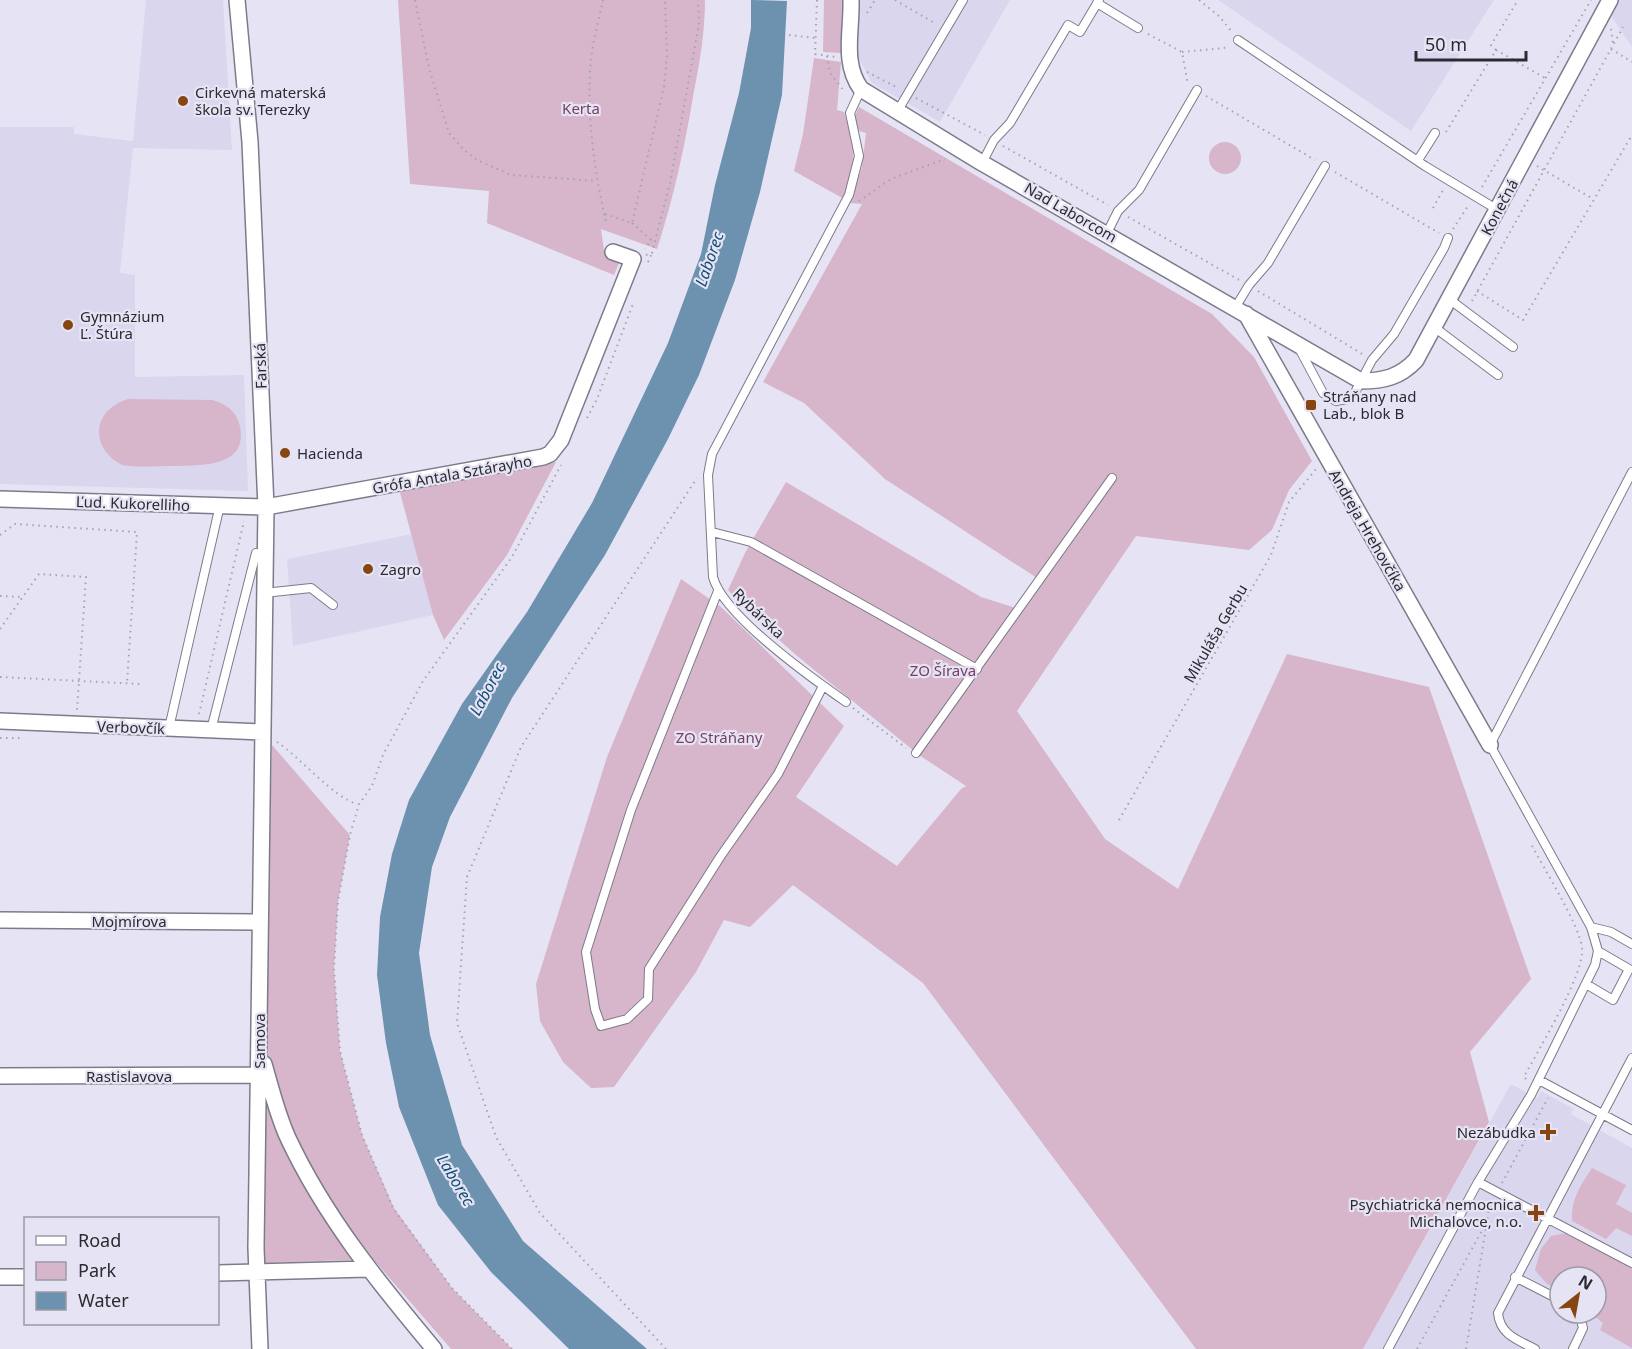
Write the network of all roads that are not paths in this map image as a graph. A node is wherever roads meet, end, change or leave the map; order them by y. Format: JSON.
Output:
{"nodes":[{"id":1,"x":237,"y":0,"type":"edge"},
{"id":2,"x":851,"y":0,"type":"edge"},
{"id":3,"x":963,"y":0,"type":"edge"},
{"id":4,"x":1610,"y":0,"type":"edge"},
{"id":5,"x":1098,"y":2,"type":"edge"},
{"id":6,"x":1138,"y":28,"type":"road end"},
{"id":7,"x":1238,"y":40,"type":"road end"},
{"id":8,"x":1197,"y":90,"type":"road end"},
{"id":9,"x":858,"y":96,"type":"junction"},
{"id":10,"x":897,"y":112,"type":"junction"},
{"id":11,"x":1435,"y":133,"type":"dead end"},
{"id":12,"x":1418,"y":160,"type":"junction"},
{"id":13,"x":982,"y":163,"type":"junction"},
{"id":14,"x":1325,"y":166,"type":"road end"},
{"id":15,"x":1498,"y":210,"type":"junction"},
{"id":16,"x":1107,"y":233,"type":"junction"},
{"id":17,"x":1448,"y":238,"type":"road end"},
{"id":18,"x":613,"y":252,"type":"dead end"},
{"id":19,"x":1449,"y":299,"type":"junction"},
{"id":20,"x":1240,"y":311,"type":"junction"},
{"id":21,"x":1434,"y":327,"type":"junction"},
{"id":22,"x":1297,"y":344,"type":"junction"},
{"id":23,"x":1513,"y":346,"type":"dead end"},
{"id":24,"x":1498,"y":375,"type":"dead end"},
{"id":25,"x":1361,"y":381,"type":"junction"},
{"id":26,"x":1632,"y":472,"type":"edge"},
{"id":27,"x":1112,"y":478,"type":"dead end"},
{"id":28,"x":0,"y":500,"type":"edge"},
{"id":29,"x":219,"y":505,"type":"junction"},
{"id":30,"x":266,"y":507,"type":"junction"},
{"id":31,"x":712,"y":532,"type":"junction"},
{"id":32,"x":256,"y":554,"type":"dead end"},
{"id":33,"x":718,"y":591,"type":"junction"},
{"id":34,"x":264,"y":593,"type":"junction"},
{"id":35,"x":333,"y":605,"type":"dead end"},
{"id":36,"x":977,"y":669,"type":"junction"},
{"id":37,"x":823,"y":686,"type":"junction"},
{"id":38,"x":846,"y":702,"type":"road end"},
{"id":39,"x":0,"y":721,"type":"edge"},
{"id":40,"x":169,"y":728,"type":"junction"},
{"id":41,"x":211,"y":730,"type":"junction"},
{"id":42,"x":262,"y":732,"type":"junction"},
{"id":43,"x":1490,"y":746,"type":"junction"},
{"id":44,"x":916,"y":753,"type":"road end"},
{"id":45,"x":0,"y":920,"type":"edge"},
{"id":46,"x":258,"y":922,"type":"junction"},
{"id":47,"x":1591,"y":927,"type":"junction"},
{"id":48,"x":1632,"y":944,"type":"edge"},
{"id":49,"x":1598,"y":951,"type":"junction"},
{"id":50,"x":1631,"y":970,"type":"edge"},
{"id":51,"x":1586,"y":984,"type":"junction"},
{"id":52,"x":259,"y":1049,"type":"junction"},
{"id":53,"x":1632,"y":1058,"type":"edge"},
{"id":54,"x":259,"y":1075,"type":"junction"},
{"id":55,"x":0,"y":1076,"type":"edge"},
{"id":56,"x":1538,"y":1083,"type":"junction"},
{"id":57,"x":1602,"y":1113,"type":"junction"},
{"id":58,"x":1632,"y":1130,"type":"edge"},
{"id":59,"x":1478,"y":1182,"type":"junction"},
{"id":60,"x":1546,"y":1216,"type":"junction"},
{"id":61,"x":1632,"y":1263,"type":"edge"},
{"id":62,"x":367,"y":1269,"type":"junction"},
{"id":63,"x":256,"y":1272,"type":"junction"},
{"id":64,"x":219,"y":1273,"type":"edge"},
{"id":65,"x":0,"y":1277,"type":"edge"},
{"id":66,"x":24,"y":1277,"type":"edge"},
{"id":67,"x":1515,"y":1277,"type":"junction"},
{"id":68,"x":1548,"y":1294,"type":"edge"},
{"id":69,"x":1581,"y":1325,"type":"edge"},
{"id":70,"x":260,"y":1349,"type":"edge"},
{"id":71,"x":434,"y":1349,"type":"edge"},
{"id":72,"x":1388,"y":1349,"type":"edge"},
{"id":73,"x":1535,"y":1349,"type":"edge"},
{"id":74,"x":1573,"y":1349,"type":"edge"}],
"edges":[{"from":1,"to":30,"type":"street","name":"Farská"},
{"from":2,"to":9,"type":"street"},
{"from":3,"to":10,"type":"lane"},
{"from":4,"to":15,"type":"street","name":"Konečná"},
{"from":5,"to":6,"type":"lane"},
{"from":5,"to":13,"type":"lane"},
{"from":7,"to":12,"type":"lane"},
{"from":8,"to":16,"type":"lane"},
{"from":9,"to":10,"type":"street","name":"Nad Laborcom"},
{"from":9,"to":31,"type":"lane","name":"Rybárska"},
{"from":10,"to":13,"type":"street","name":"Nad Laborcom"},
{"from":11,"to":12,"type":"lane"},
{"from":12,"to":15,"type":"lane"},
{"from":13,"to":16,"type":"street","name":"Nad Laborcom"},
{"from":14,"to":20,"type":"lane"},
{"from":15,"to":19,"type":"street","name":"Konečná"},
{"from":16,"to":20,"type":"street","name":"Nad Laborcom"},
{"from":17,"to":25,"type":"lane"},
{"from":18,"to":30,"type":"street","name":"Grófa Antala Sztárayho"},
{"from":19,"to":21,"type":"street","name":"Konečná"},
{"from":19,"to":23,"type":"lane"},
{"from":20,"to":22,"type":"street","name":"Nad Laborcom"},
{"from":20,"to":43,"type":"street","name":"Andreja Hrehovčíka"},
{"from":21,"to":24,"type":"lane"},
{"from":21,"to":25,"type":"street","name":"Konečná"},
{"from":22,"to":25,"type":"street","name":"Nad Laborcom"},
{"from":22,"to":25,"type":"lane"},
{"from":26,"to":43,"type":"lane"},
{"from":27,"to":36,"type":"lane"},
{"from":28,"to":29,"type":"street","name":"Ľud. Kukorelliho"},
{"from":29,"to":30,"type":"street","name":"Ľud. Kukorelliho"},
{"from":29,"to":40,"type":"lane"},
{"from":30,"to":34,"type":"street","name":"Farská"},
{"from":31,"to":33,"type":"lane","name":"Rybárska"},
{"from":31,"to":36,"type":"lane"},
{"from":32,"to":41,"type":"lane"},
{"from":33,"to":37,"type":"lane","name":"Rybárska"},
{"from":33,"to":37,"type":"lane"},
{"from":34,"to":35,"type":"lane"},
{"from":34,"to":42,"type":"street","name":"Farská"},
{"from":36,"to":44,"type":"lane"},
{"from":37,"to":38,"type":"lane","name":"Rybárska"},
{"from":39,"to":40,"type":"street","name":"Verbovčík"},
{"from":40,"to":41,"type":"street","name":"Verbovčík"},
{"from":41,"to":42,"type":"street","name":"Verbovčík"},
{"from":42,"to":46,"type":"street","name":"Samova"},
{"from":43,"to":47,"type":"lane","name":"Andreja Hrehovčíka"},
{"from":45,"to":46,"type":"street","name":"Mojmírova"},
{"from":46,"to":52,"type":"street","name":"Samova"},
{"from":47,"to":48,"type":"lane"},
{"from":47,"to":49,"type":"lane","name":"Andreja Hrehovčíka"},
{"from":49,"to":50,"type":"lane"},
{"from":49,"to":51,"type":"lane"},
{"from":50,"to":51,"type":"lane"},
{"from":51,"to":56,"type":"lane"},
{"from":52,"to":54,"type":"street","name":"Samova"},
{"from":52,"to":62,"type":"street"},
{"from":53,"to":57,"type":"lane"},
{"from":54,"to":55,"type":"street","name":"Rastislavova"},
{"from":54,"to":63,"type":"street","name":"Samova"},
{"from":56,"to":57,"type":"lane"},
{"from":56,"to":59,"type":"lane"},
{"from":57,"to":58,"type":"lane"},
{"from":57,"to":60,"type":"lane"},
{"from":59,"to":60,"type":"lane"},
{"from":59,"to":72,"type":"lane"},
{"from":60,"to":61,"type":"lane"},
{"from":60,"to":67,"type":"lane"},
{"from":62,"to":63,"type":"street"},
{"from":62,"to":71,"type":"street"},
{"from":63,"to":64,"type":"street"},
{"from":63,"to":70,"type":"street","name":"Samova"},
{"from":65,"to":66,"type":"street"},
{"from":67,"to":68,"type":"lane"},
{"from":67,"to":73,"type":"lane"},
{"from":69,"to":74,"type":"lane"}]}
